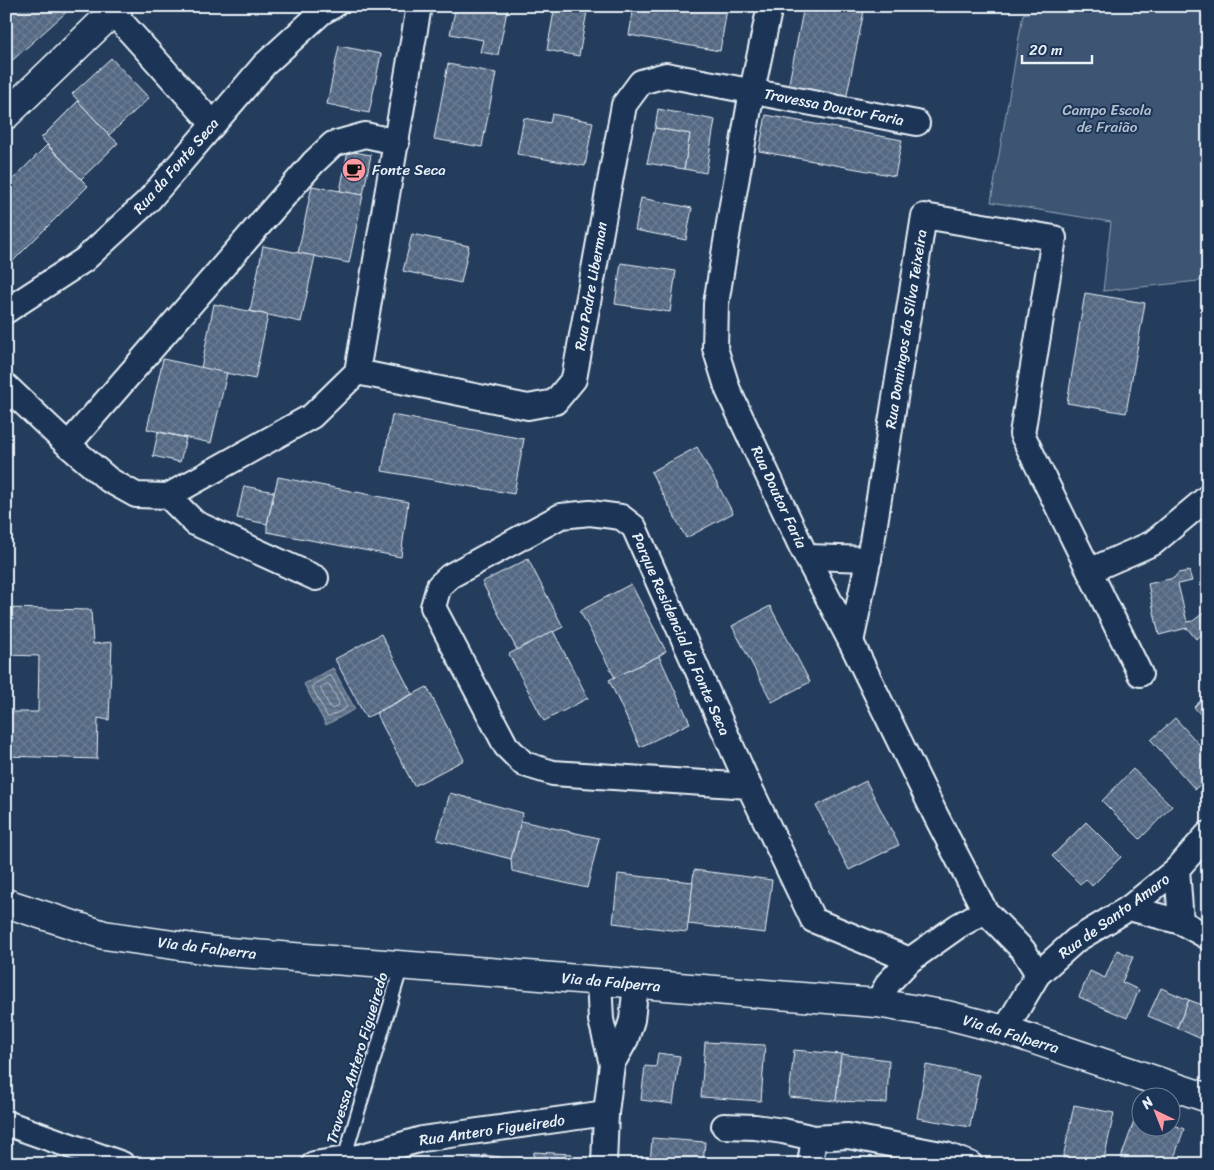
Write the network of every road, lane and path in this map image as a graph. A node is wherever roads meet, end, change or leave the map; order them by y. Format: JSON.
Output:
{"nodes":[{"id":1,"x":333,"y":6,"type":"edge"},
{"id":2,"x":420,"y":6,"type":"edge"},
{"id":3,"x":770,"y":6,"type":"edge"},
{"id":4,"x":113,"y":8,"type":"edge"},
{"id":5,"x":752,"y":91,"type":"junction"},
{"id":6,"x":6,"y":115,"type":"edge"},
{"id":7,"x":213,"y":124,"type":"junction"},
{"id":8,"x":917,"y":124,"type":"dead end"},
{"id":9,"x":397,"y":142,"type":"junction"},
{"id":10,"x":6,"y":311,"type":"edge"},
{"id":11,"x":357,"y":372,"type":"junction"},
{"id":12,"x":6,"y":386,"type":"edge"},
{"id":13,"x":68,"y":445,"type":"junction"},
{"id":14,"x":168,"y":496,"type":"junction"},
{"id":15,"x":1208,"y":497,"type":"edge"},
{"id":16,"x":807,"y":557,"type":"junction"},
{"id":17,"x":869,"y":558,"type":"junction"},
{"id":18,"x":1089,"y":571,"type":"junction"},
{"id":19,"x":316,"y":578,"type":"dead end"},
{"id":20,"x":850,"y":642,"type":"junction"},
{"id":21,"x":1140,"y":674,"type":"dead end"},
{"id":22,"x":750,"y":786,"type":"junction"},
{"id":23,"x":1208,"y":834,"type":"edge"},
{"id":24,"x":1177,"y":869,"type":"junction"},
{"id":25,"x":6,"y":903,"type":"edge"},
{"id":26,"x":1129,"y":908,"type":"junction"},
{"id":27,"x":985,"y":912,"type":"junction"},
{"id":28,"x":1181,"y":922,"type":"junction"},
{"id":29,"x":1208,"y":937,"type":"edge"},
{"id":30,"x":910,"y":960,"type":"junction"},
{"id":31,"x":402,"y":966,"type":"junction"},
{"id":32,"x":1038,"y":974,"type":"junction"},
{"id":33,"x":599,"y":980,"type":"junction"},
{"id":34,"x":636,"y":984,"type":"junction"},
{"id":35,"x":877,"y":1003,"type":"junction"},
{"id":36,"x":1005,"y":1030,"type":"junction"},
{"id":37,"x":612,"y":1064,"type":"junction"},
{"id":38,"x":1208,"y":1098,"type":"edge"},
{"id":39,"x":606,"y":1113,"type":"junction"},
{"id":40,"x":6,"y":1123,"type":"edge"},
{"id":41,"x":724,"y":1126,"type":"dead end"},
{"id":42,"x":814,"y":1138,"type":"junction"},
{"id":43,"x":352,"y":1160,"type":"edge"},
{"id":44,"x":122,"y":1164,"type":"edge"},
{"id":45,"x":314,"y":1164,"type":"edge"},
{"id":46,"x":604,"y":1164,"type":"edge"},
{"id":47,"x":810,"y":1164,"type":"edge"},
{"id":48,"x":970,"y":1164,"type":"edge"}],
"edges":[{"from":1,"to":7,"type":"street","name":"Rua da Fonte Seca"},
{"from":2,"to":9,"type":"street"},
{"from":3,"to":5,"type":"street","name":"Rua Doutor Faria"},
{"from":4,"to":6,"type":"main road"},
{"from":4,"to":7,"type":"street"},
{"from":5,"to":8,"type":"street","name":"Travessa Doutor Faria"},
{"from":5,"to":11,"type":"street","name":"Rua Padre Liberman"},
{"from":5,"to":16,"type":"street","name":"Rua Doutor Faria"},
{"from":7,"to":10,"type":"street","name":"Rua da Fonte Seca"},
{"from":9,"to":11,"type":"street"},
{"from":9,"to":13,"type":"street"},
{"from":11,"to":14,"type":"street"},
{"from":12,"to":13,"type":"street"},
{"from":13,"to":14,"type":"street"},
{"from":14,"to":19,"type":"street"},
{"from":15,"to":18,"type":"street"},
{"from":16,"to":17,"type":"street"},
{"from":16,"to":20,"type":"street","name":"Rua Doutor Faria"},
{"from":17,"to":18,"type":"street","name":"Rua Domingos da Silva Teixeira"},
{"from":17,"to":20,"type":"street","name":"Rua Domingos da Silva Teixeira"},
{"from":18,"to":21,"type":"street","name":"Rua Domingos da Silva Teixeira"},
{"from":20,"to":27,"type":"street","name":"Rua Doutor Faria"},
{"from":22,"to":22,"type":"street","name":"Parque Residencial da Fonte Seca"},
{"from":22,"to":30,"type":"street","name":"Parque Residencial da Fonte Seca"},
{"from":23,"to":24,"type":"street","name":"Rua de Santo Amaro"},
{"from":24,"to":26,"type":"street","name":"Rua de Santo Amaro"},
{"from":24,"to":28,"type":"street"},
{"from":25,"to":31,"type":"main road","name":"Via da Falperra"},
{"from":26,"to":28,"type":"street"},
{"from":26,"to":32,"type":"street","name":"Rua de Santo Amaro"},
{"from":27,"to":30,"type":"street"},
{"from":27,"to":32,"type":"street","name":"Rua Doutor Faria"},
{"from":28,"to":29,"type":"street"},
{"from":30,"to":35,"type":"street"},
{"from":31,"to":33,"type":"main road","name":"Via da Falperra"},
{"from":31,"to":43,"type":"lane","name":"Travessa Antero Figueiredo"},
{"from":32,"to":36,"type":"street","name":"Rua de Santo Amaro"},
{"from":33,"to":34,"type":"main road","name":"Via da Falperra"},
{"from":33,"to":37,"type":"street"},
{"from":34,"to":35,"type":"main road","name":"Via da Falperra"},
{"from":34,"to":37,"type":"street"},
{"from":35,"to":36,"type":"main road","name":"Via da Falperra"},
{"from":36,"to":38,"type":"main road","name":"Via da Falperra"},
{"from":37,"to":39,"type":"street"},
{"from":39,"to":43,"type":"street","name":"Rua Antero Figueiredo"},
{"from":39,"to":46,"type":"street"},
{"from":40,"to":44,"type":"street"},
{"from":41,"to":42,"type":"street"},
{"from":42,"to":47,"type":"street"},
{"from":42,"to":48,"type":"street"},
{"from":43,"to":45,"type":"street","name":"Rua Antero Figueiredo"}]}
